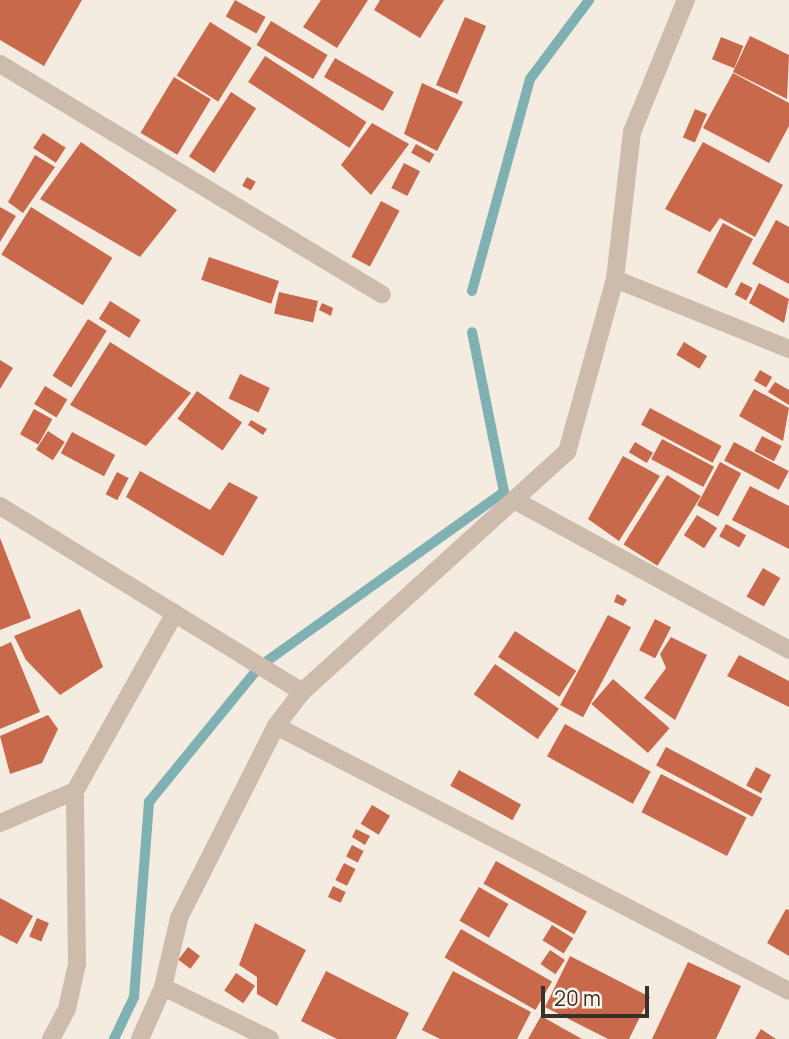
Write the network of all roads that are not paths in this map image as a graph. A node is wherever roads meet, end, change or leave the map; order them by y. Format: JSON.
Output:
{"nodes":[{"id":1,"x":686,"y":0,"type":"edge"},
{"id":2,"x":0,"y":64,"type":"edge"},
{"id":3,"x":615,"y":279,"type":"junction"},
{"id":4,"x":382,"y":294,"type":"dead end"},
{"id":5,"x":789,"y":349,"type":"edge"},
{"id":6,"x":516,"y":501,"type":"junction"},
{"id":7,"x":0,"y":506,"type":"edge"},
{"id":8,"x":174,"y":613,"type":"junction"},
{"id":9,"x":789,"y":650,"type":"edge"},
{"id":10,"x":302,"y":692,"type":"junction"},
{"id":11,"x":276,"y":726,"type":"junction"},
{"id":12,"x":75,"y":791,"type":"junction"},
{"id":13,"x":0,"y":822,"type":"edge"},
{"id":14,"x":163,"y":987,"type":"junction"},
{"id":15,"x":789,"y":991,"type":"edge"},
{"id":16,"x":51,"y":1039,"type":"edge"},
{"id":17,"x":140,"y":1039,"type":"edge"},
{"id":18,"x":270,"y":1039,"type":"edge"}],
"edges":[{"from":1,"to":3,"type":"street"},
{"from":2,"to":4,"type":"street"},
{"from":3,"to":5,"type":"street"},
{"from":3,"to":6,"type":"street"},
{"from":6,"to":9,"type":"street"},
{"from":6,"to":10,"type":"street"},
{"from":7,"to":8,"type":"street"},
{"from":8,"to":10,"type":"street"},
{"from":8,"to":12,"type":"street"},
{"from":10,"to":11,"type":"street"},
{"from":11,"to":14,"type":"street"},
{"from":11,"to":15,"type":"street"},
{"from":12,"to":13,"type":"street"},
{"from":12,"to":16,"type":"street"},
{"from":14,"to":17,"type":"street"},
{"from":14,"to":18,"type":"street"}]}
